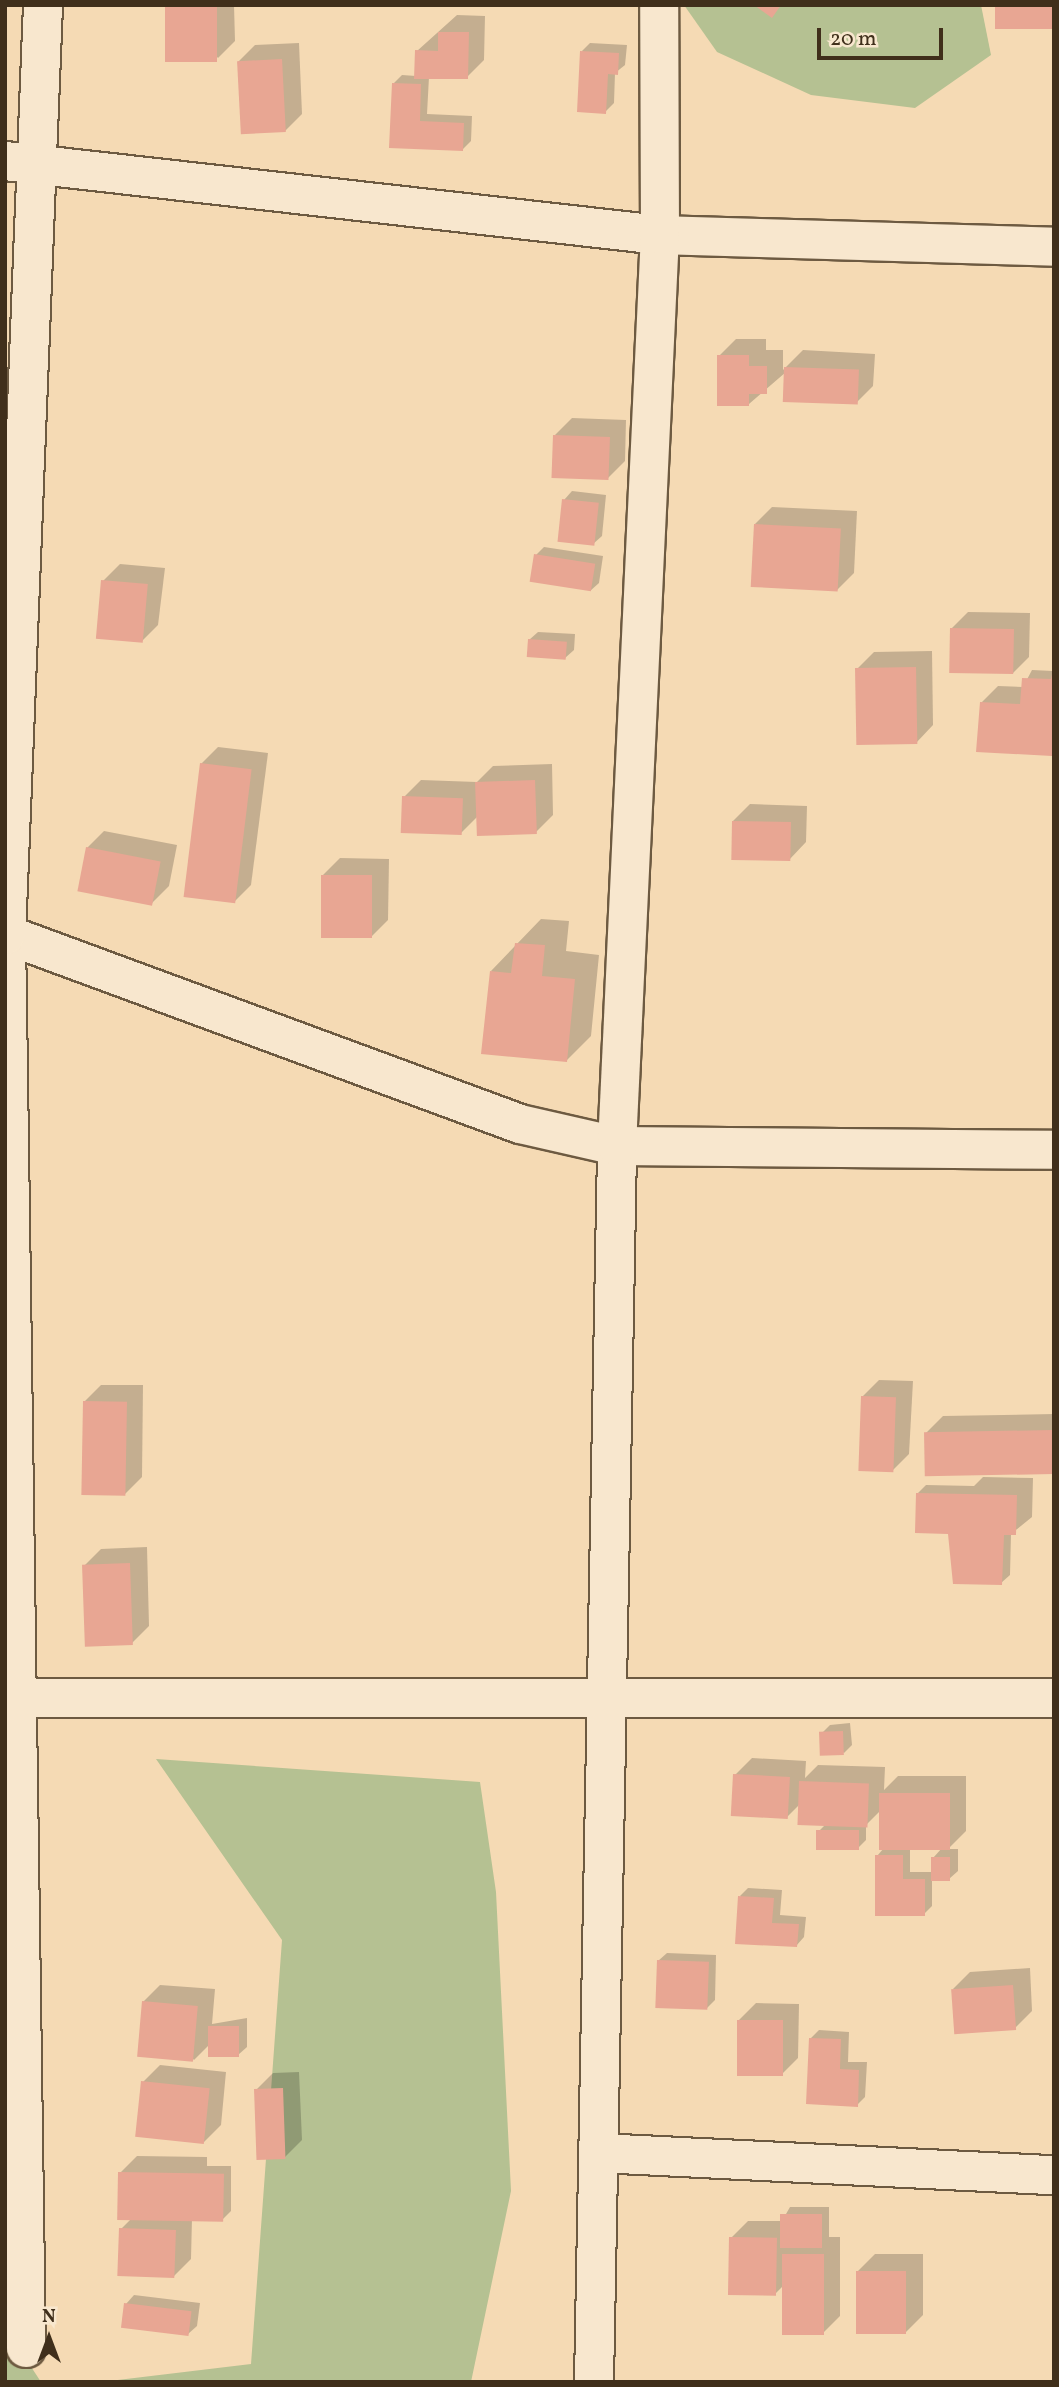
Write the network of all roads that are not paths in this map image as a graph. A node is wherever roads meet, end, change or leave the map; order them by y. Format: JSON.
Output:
{"nodes":[{"id":1,"x":43,"y":5,"type":"edge"},
{"id":2,"x":659,"y":5,"type":"edge"},
{"id":3,"x":20,"y":162,"type":"edge"},
{"id":4,"x":660,"y":235,"type":"junction"},
{"id":5,"x":1054,"y":247,"type":"edge"},
{"id":6,"x":6,"y":935,"type":"edge"},
{"id":7,"x":617,"y":1146,"type":"junction"},
{"id":8,"x":1054,"y":1150,"type":"edge"},
{"id":9,"x":11,"y":1698,"type":"edge"},
{"id":10,"x":608,"y":1698,"type":"junction"},
{"id":11,"x":1054,"y":1698,"type":"edge"},
{"id":12,"x":599,"y":2154,"type":"junction"},
{"id":13,"x":1054,"y":2175,"type":"edge"},
{"id":14,"x":26,"y":2348,"type":"dead end"},
{"id":15,"x":594,"y":2382,"type":"edge"}],
"edges":[{"from":1,"to":3,"type":"street"},
{"from":2,"to":4,"type":"street"},
{"from":3,"to":4,"type":"street"},
{"from":3,"to":6,"type":"street"},
{"from":4,"to":5,"type":"street"},
{"from":4,"to":7,"type":"street"},
{"from":6,"to":7,"type":"street"},
{"from":6,"to":9,"type":"street"},
{"from":7,"to":8,"type":"street"},
{"from":7,"to":10,"type":"street"},
{"from":9,"to":10,"type":"street"},
{"from":9,"to":14,"type":"street"},
{"from":10,"to":11,"type":"street"},
{"from":10,"to":12,"type":"street"},
{"from":12,"to":13,"type":"street"},
{"from":12,"to":15,"type":"street"}]}
